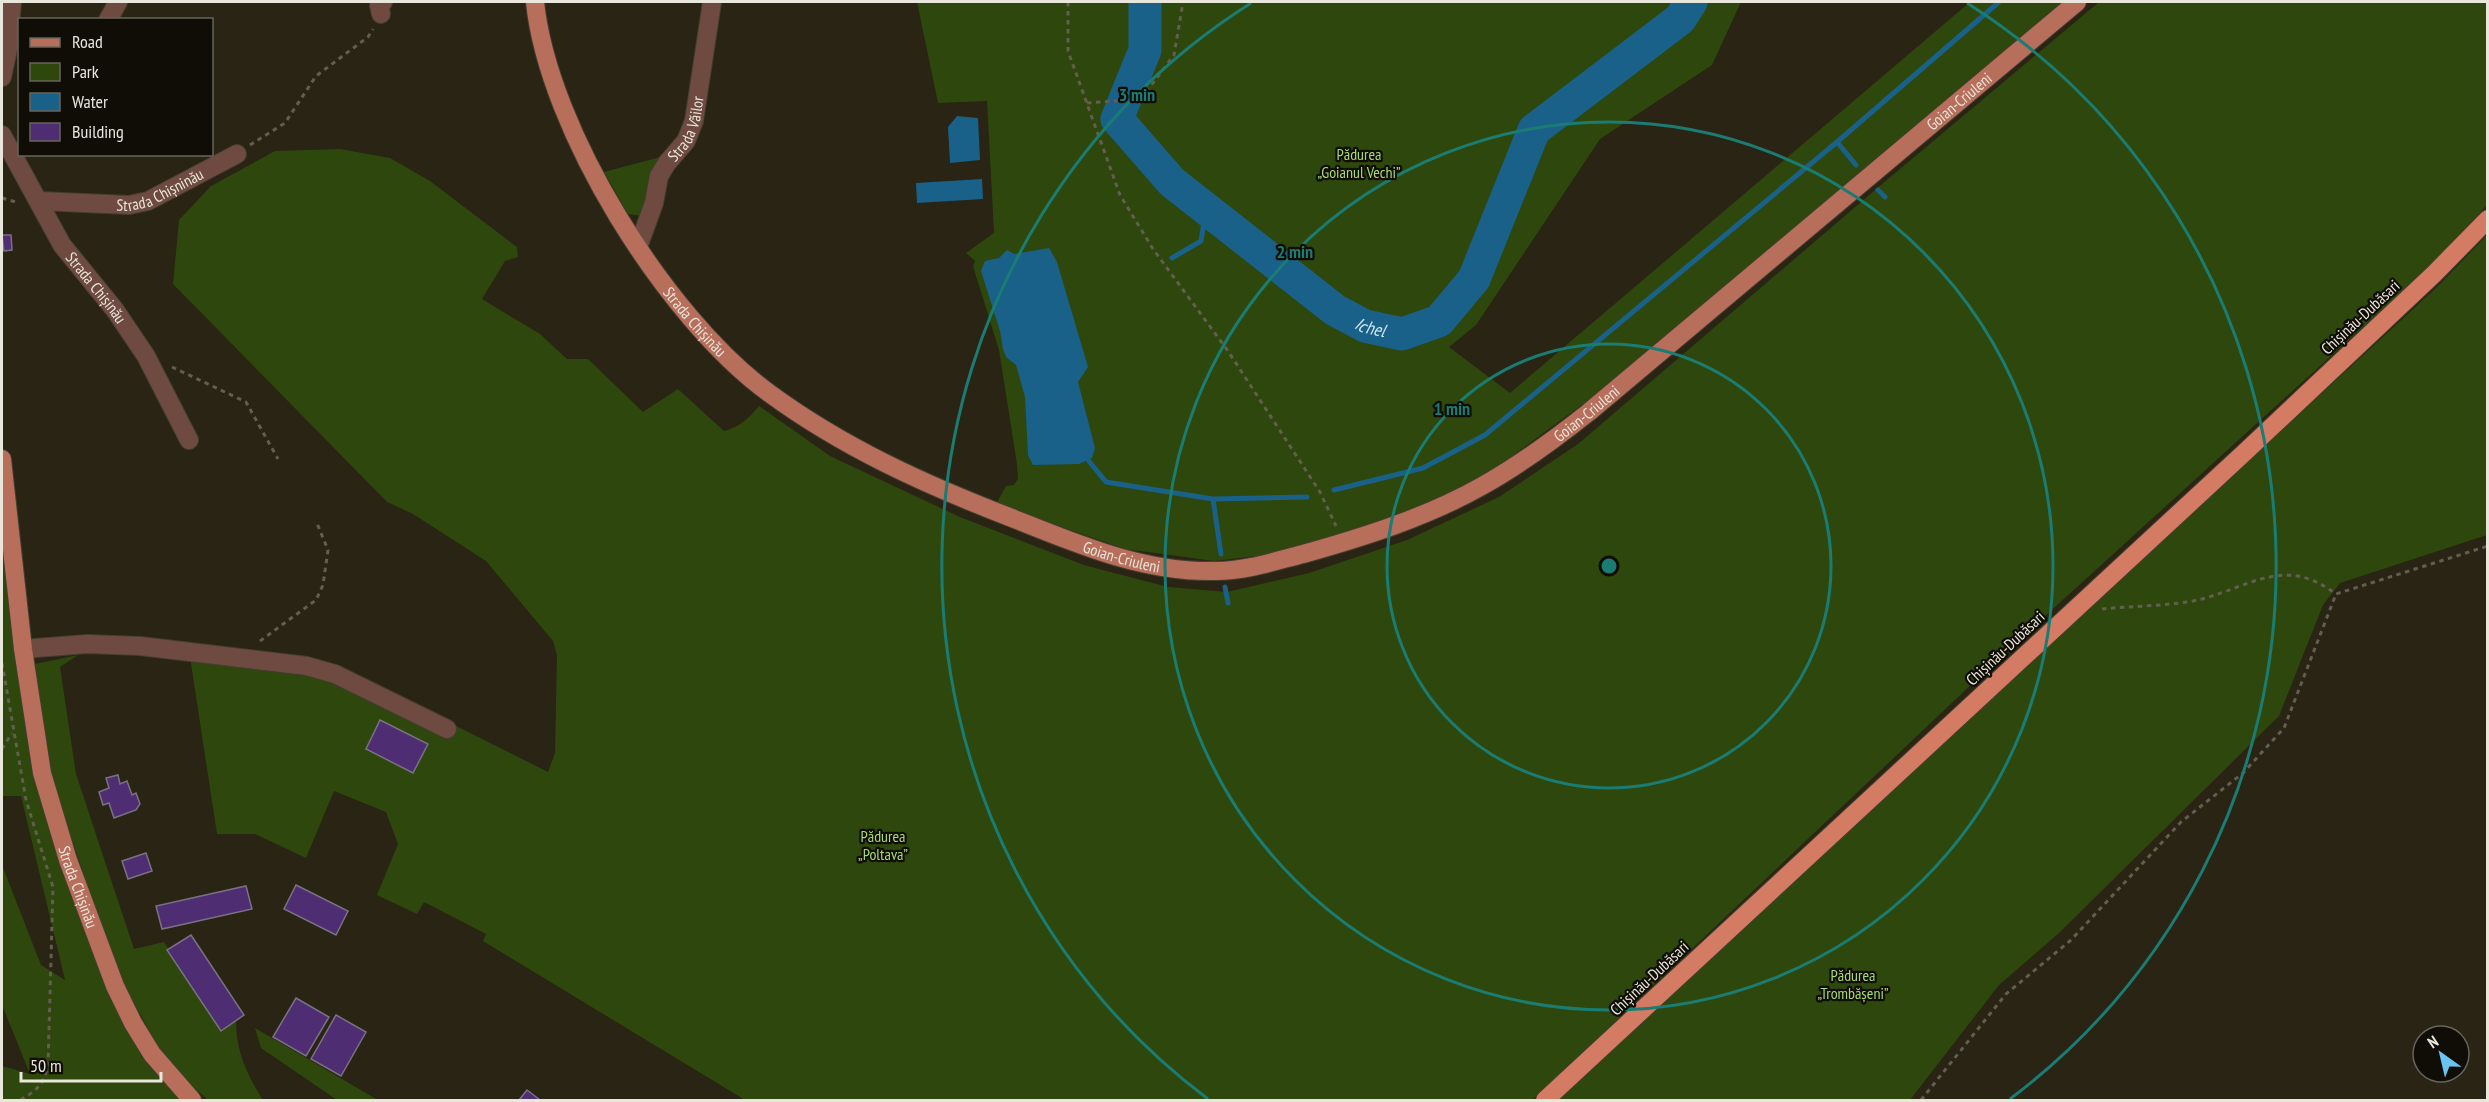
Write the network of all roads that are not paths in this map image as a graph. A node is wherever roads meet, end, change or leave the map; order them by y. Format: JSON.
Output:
{"nodes":[{"id":1,"x":12,"y":2,"type":"edge"},
{"id":2,"x":118,"y":2,"type":"edge"},
{"id":3,"x":535,"y":2,"type":"edge"},
{"id":4,"x":712,"y":2,"type":"edge"},
{"id":5,"x":2077,"y":2,"type":"edge"},
{"id":6,"x":109,"y":18,"type":"edge"},
{"id":7,"x":2,"y":76,"type":"edge"},
{"id":8,"x":8,"y":137,"type":"edge"},
{"id":9,"x":237,"y":154,"type":"road end"},
{"id":10,"x":39,"y":201,"type":"junction"},
{"id":11,"x":2487,"y":219,"type":"edge"},
{"id":12,"x":638,"y":247,"type":"junction"},
{"id":13,"x":189,"y":440,"type":"dead end"},
{"id":14,"x":2,"y":459,"type":"edge"},
{"id":15,"x":996,"y":512,"type":"joint"},
{"id":16,"x":23,"y":649,"type":"junction"},
{"id":17,"x":447,"y":729,"type":"dead end"},
{"id":18,"x":192,"y":1101,"type":"edge"},
{"id":19,"x":1545,"y":1101,"type":"edge"}],
"edges":[{"from":1,"to":7,"type":"street"},
{"from":2,"to":6,"type":"street"},
{"from":3,"to":12,"type":"main road","name":"Strada Chișinău"},
{"from":4,"to":12,"type":"street","name":"Strada Văilor"},
{"from":5,"to":15,"type":"main road","name":"Goian-Criuleni"},
{"from":8,"to":10,"type":"street","name":"Strada Chișinău"},
{"from":9,"to":10,"type":"street","name":"Strada Chișninău"},
{"from":10,"to":13,"type":"street","name":"Strada Chișinău"},
{"from":11,"to":19,"type":"highway","name":"Chișinău-Dubăsari"},
{"from":12,"to":15,"type":"main road","name":"Strada Chișinău"},
{"from":14,"to":16,"type":"main road","name":"Strada Chișinău"},
{"from":16,"to":17,"type":"street"},
{"from":16,"to":18,"type":"main road","name":"Strada Chișinău"}]}
